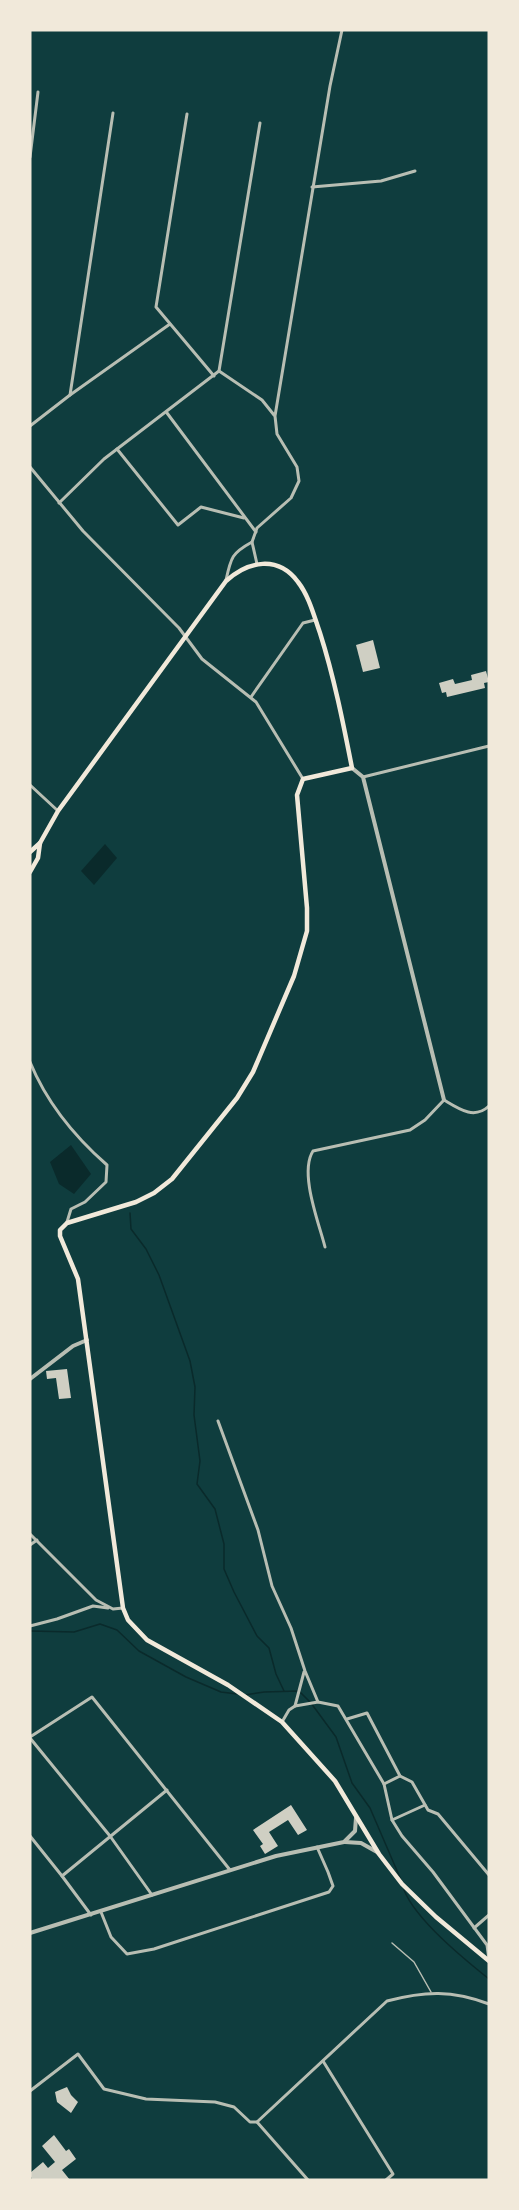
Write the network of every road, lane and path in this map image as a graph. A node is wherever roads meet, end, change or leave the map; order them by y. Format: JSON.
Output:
{"nodes":[{"id":1,"x":342,"y":30,"type":"edge"},
{"id":2,"x":38,"y":92,"type":"dead end"},
{"id":3,"x":113,"y":113,"type":"dead end"},
{"id":4,"x":187,"y":114,"type":"dead end"},
{"id":5,"x":260,"y":123,"type":"dead end"},
{"id":6,"x":30,"y":157,"type":"edge"},
{"id":7,"x":415,"y":171,"type":"dead end"},
{"id":8,"x":312,"y":187,"type":"junction"},
{"id":9,"x":170,"y":324,"type":"junction"},
{"id":10,"x":219,"y":371,"type":"junction"},
{"id":11,"x":214,"y":375,"type":"junction"},
{"id":12,"x":70,"y":395,"type":"junction"},
{"id":13,"x":166,"y":413,"type":"junction"},
{"id":14,"x":274,"y":416,"type":"junction"},
{"id":15,"x":30,"y":426,"type":"edge"},
{"id":16,"x":117,"y":449,"type":"junction"},
{"id":17,"x":30,"y":467,"type":"edge"},
{"id":18,"x":59,"y":502,"type":"junction"},
{"id":19,"x":244,"y":518,"type":"junction"},
{"id":20,"x":256,"y":532,"type":"junction"},
{"id":21,"x":252,"y":542,"type":"junction"},
{"id":22,"x":257,"y":564,"type":"junction"},
{"id":23,"x":226,"y":581,"type":"junction"},
{"id":24,"x":315,"y":620,"type":"junction"},
{"id":25,"x":185,"y":637,"type":"junction"},
{"id":26,"x":250,"y":698,"type":"junction"},
{"id":27,"x":489,"y":746,"type":"edge"},
{"id":28,"x":352,"y":768,"type":"junction"},
{"id":29,"x":363,"y":777,"type":"junction"},
{"id":30,"x":303,"y":779,"type":"junction"},
{"id":31,"x":30,"y":785,"type":"edge"},
{"id":32,"x":58,"y":810,"type":"junction"},
{"id":33,"x":40,"y":843,"type":"junction"},
{"id":34,"x":31,"y":849,"type":"edge"},
{"id":35,"x":38,"y":858,"type":"junction"},
{"id":36,"x":30,"y":872,"type":"edge"},
{"id":37,"x":30,"y":1062,"type":"edge"},
{"id":38,"x":444,"y":1100,"type":"junction"},
{"id":39,"x":489,"y":1106,"type":"edge"},
{"id":40,"x":489,"y":1111,"type":"edge"},
{"id":41,"x":483,"y":1112,"type":"junction"},
{"id":42,"x":67,"y":1223,"type":"junction"},
{"id":43,"x":325,"y":1247,"type":"dead end"},
{"id":44,"x":87,"y":1340,"type":"junction"},
{"id":45,"x":30,"y":1379,"type":"edge"},
{"id":46,"x":218,"y":1421,"type":"dead end"},
{"id":47,"x":30,"y":1534,"type":"edge"},
{"id":48,"x":37,"y":1540,"type":"junction"},
{"id":49,"x":30,"y":1545,"type":"edge"},
{"id":50,"x":123,"y":1608,"type":"junction"},
{"id":51,"x":113,"y":1609,"type":"junction"},
{"id":52,"x":30,"y":1626,"type":"edge"},
{"id":53,"x":305,"y":1671,"type":"junction"},
{"id":54,"x":318,"y":1702,"type":"junction"},
{"id":55,"x":295,"y":1706,"type":"junction"},
{"id":56,"x":347,"y":1719,"type":"junction"},
{"id":57,"x":282,"y":1722,"type":"junction"},
{"id":58,"x":30,"y":1737,"type":"edge"},
{"id":59,"x":400,"y":1776,"type":"junction"},
{"id":60,"x":384,"y":1784,"type":"junction"},
{"id":61,"x":167,"y":1790,"type":"junction"},
{"id":62,"x":425,"y":1805,"type":"junction"},
{"id":63,"x":356,"y":1814,"type":"junction"},
{"id":64,"x":392,"y":1820,"type":"junction"},
{"id":65,"x":30,"y":1836,"type":"edge"},
{"id":66,"x":110,"y":1836,"type":"junction"},
{"id":67,"x":344,"y":1842,"type":"junction"},
{"id":68,"x":317,"y":1847,"type":"junction"},
{"id":69,"x":379,"y":1854,"type":"junction"},
{"id":70,"x":230,"y":1870,"type":"junction"},
{"id":71,"x":489,"y":1875,"type":"edge"},
{"id":72,"x":62,"y":1876,"type":"junction"},
{"id":73,"x":152,"y":1895,"type":"junction"},
{"id":74,"x":101,"y":1912,"type":"junction"},
{"id":75,"x":91,"y":1915,"type":"junction"},
{"id":76,"x":489,"y":1915,"type":"edge"},
{"id":77,"x":474,"y":1928,"type":"junction"},
{"id":78,"x":30,"y":1933,"type":"edge"},
{"id":79,"x":392,"y":1943,"type":"dead end"},
{"id":80,"x":489,"y":1961,"type":"edge"},
{"id":81,"x":432,"y":1993,"type":"junction"},
{"id":82,"x":489,"y":2004,"type":"edge"},
{"id":83,"x":323,"y":2061,"type":"junction"},
{"id":84,"x":30,"y":2091,"type":"edge"},
{"id":85,"x":257,"y":2122,"type":"junction"},
{"id":86,"x":308,"y":2180,"type":"edge"},
{"id":87,"x":386,"y":2180,"type":"edge"}],
"edges":[{"from":1,"to":8,"type":"street"},
{"from":2,"to":6,"type":"street"},
{"from":3,"to":12,"type":"street"},
{"from":4,"to":9,"type":"street"},
{"from":5,"to":10,"type":"street"},
{"from":7,"to":8,"type":"street"},
{"from":8,"to":14,"type":"street"},
{"from":9,"to":11,"type":"street"},
{"from":9,"to":12,"type":"street"},
{"from":10,"to":11,"type":"street"},
{"from":10,"to":14,"type":"street"},
{"from":11,"to":13,"type":"street"},
{"from":12,"to":15,"type":"street"},
{"from":13,"to":16,"type":"street"},
{"from":13,"to":19,"type":"street"},
{"from":14,"to":20,"type":"street"},
{"from":16,"to":18,"type":"street"},
{"from":16,"to":19,"type":"street"},
{"from":17,"to":18,"type":"street"},
{"from":18,"to":25,"type":"street"},
{"from":19,"to":20,"type":"street"},
{"from":20,"to":21,"type":"street"},
{"from":21,"to":22,"type":"street"},
{"from":21,"to":23,"type":"street"},
{"from":22,"to":23,"type":"main road"},
{"from":22,"to":24,"type":"main road"},
{"from":23,"to":25,"type":"main road"},
{"from":24,"to":26,"type":"street"},
{"from":24,"to":28,"type":"main road"},
{"from":25,"to":26,"type":"street"},
{"from":25,"to":32,"type":"main road"},
{"from":26,"to":30,"type":"street"},
{"from":27,"to":29,"type":"street"},
{"from":28,"to":29,"type":"street"},
{"from":28,"to":30,"type":"main road"},
{"from":29,"to":38,"type":"street"},
{"from":30,"to":42,"type":"main road"},
{"from":31,"to":32,"type":"street"},
{"from":32,"to":33,"type":"main road"},
{"from":33,"to":34,"type":"main road"},
{"from":33,"to":35,"type":"main road"},
{"from":34,"to":35,"type":"main road"},
{"from":35,"to":36,"type":"main road"},
{"from":37,"to":42,"type":"street"},
{"from":38,"to":41,"type":"street"},
{"from":38,"to":43,"type":"street"},
{"from":39,"to":41,"type":"street"},
{"from":40,"to":41,"type":"street"},
{"from":42,"to":44,"type":"main road"},
{"from":44,"to":45,"type":"street"},
{"from":44,"to":50,"type":"main road"},
{"from":46,"to":53,"type":"street"},
{"from":47,"to":48,"type":"street"},
{"from":48,"to":49,"type":"street"},
{"from":48,"to":51,"type":"street"},
{"from":50,"to":51,"type":"street"},
{"from":50,"to":57,"type":"main road"},
{"from":51,"to":52,"type":"street"},
{"from":53,"to":54,"type":"street"},
{"from":53,"to":55,"type":"street"},
{"from":54,"to":55,"type":"street"},
{"from":54,"to":56,"type":"street"},
{"from":55,"to":57,"type":"street"},
{"from":56,"to":59,"type":"street"},
{"from":56,"to":60,"type":"street"},
{"from":57,"to":63,"type":"main road"},
{"from":58,"to":61,"type":"street"},
{"from":58,"to":66,"type":"street"},
{"from":59,"to":60,"type":"street"},
{"from":59,"to":62,"type":"street"},
{"from":60,"to":64,"type":"street"},
{"from":61,"to":66,"type":"street"},
{"from":61,"to":70,"type":"street"},
{"from":62,"to":64,"type":"street"},
{"from":62,"to":71,"type":"street"},
{"from":63,"to":67,"type":"street"},
{"from":63,"to":69,"type":"main road"},
{"from":64,"to":77,"type":"street"},
{"from":65,"to":72,"type":"street"},
{"from":66,"to":72,"type":"street"},
{"from":66,"to":73,"type":"street"},
{"from":67,"to":68,"type":"street"},
{"from":67,"to":69,"type":"street"},
{"from":68,"to":70,"type":"street"},
{"from":68,"to":74,"type":"street"},
{"from":69,"to":80,"type":"main road"},
{"from":70,"to":73,"type":"street"},
{"from":72,"to":75,"type":"street"},
{"from":73,"to":74,"type":"street"},
{"from":74,"to":75,"type":"street"},
{"from":75,"to":78,"type":"street"},
{"from":76,"to":77,"type":"street"},
{"from":77,"to":80,"type":"street"},
{"from":79,"to":81,"type":"lane"},
{"from":81,"to":82,"type":"street"},
{"from":81,"to":83,"type":"street"},
{"from":83,"to":85,"type":"street"},
{"from":83,"to":87,"type":"street"},
{"from":84,"to":85,"type":"street"},
{"from":85,"to":86,"type":"street"}]}
